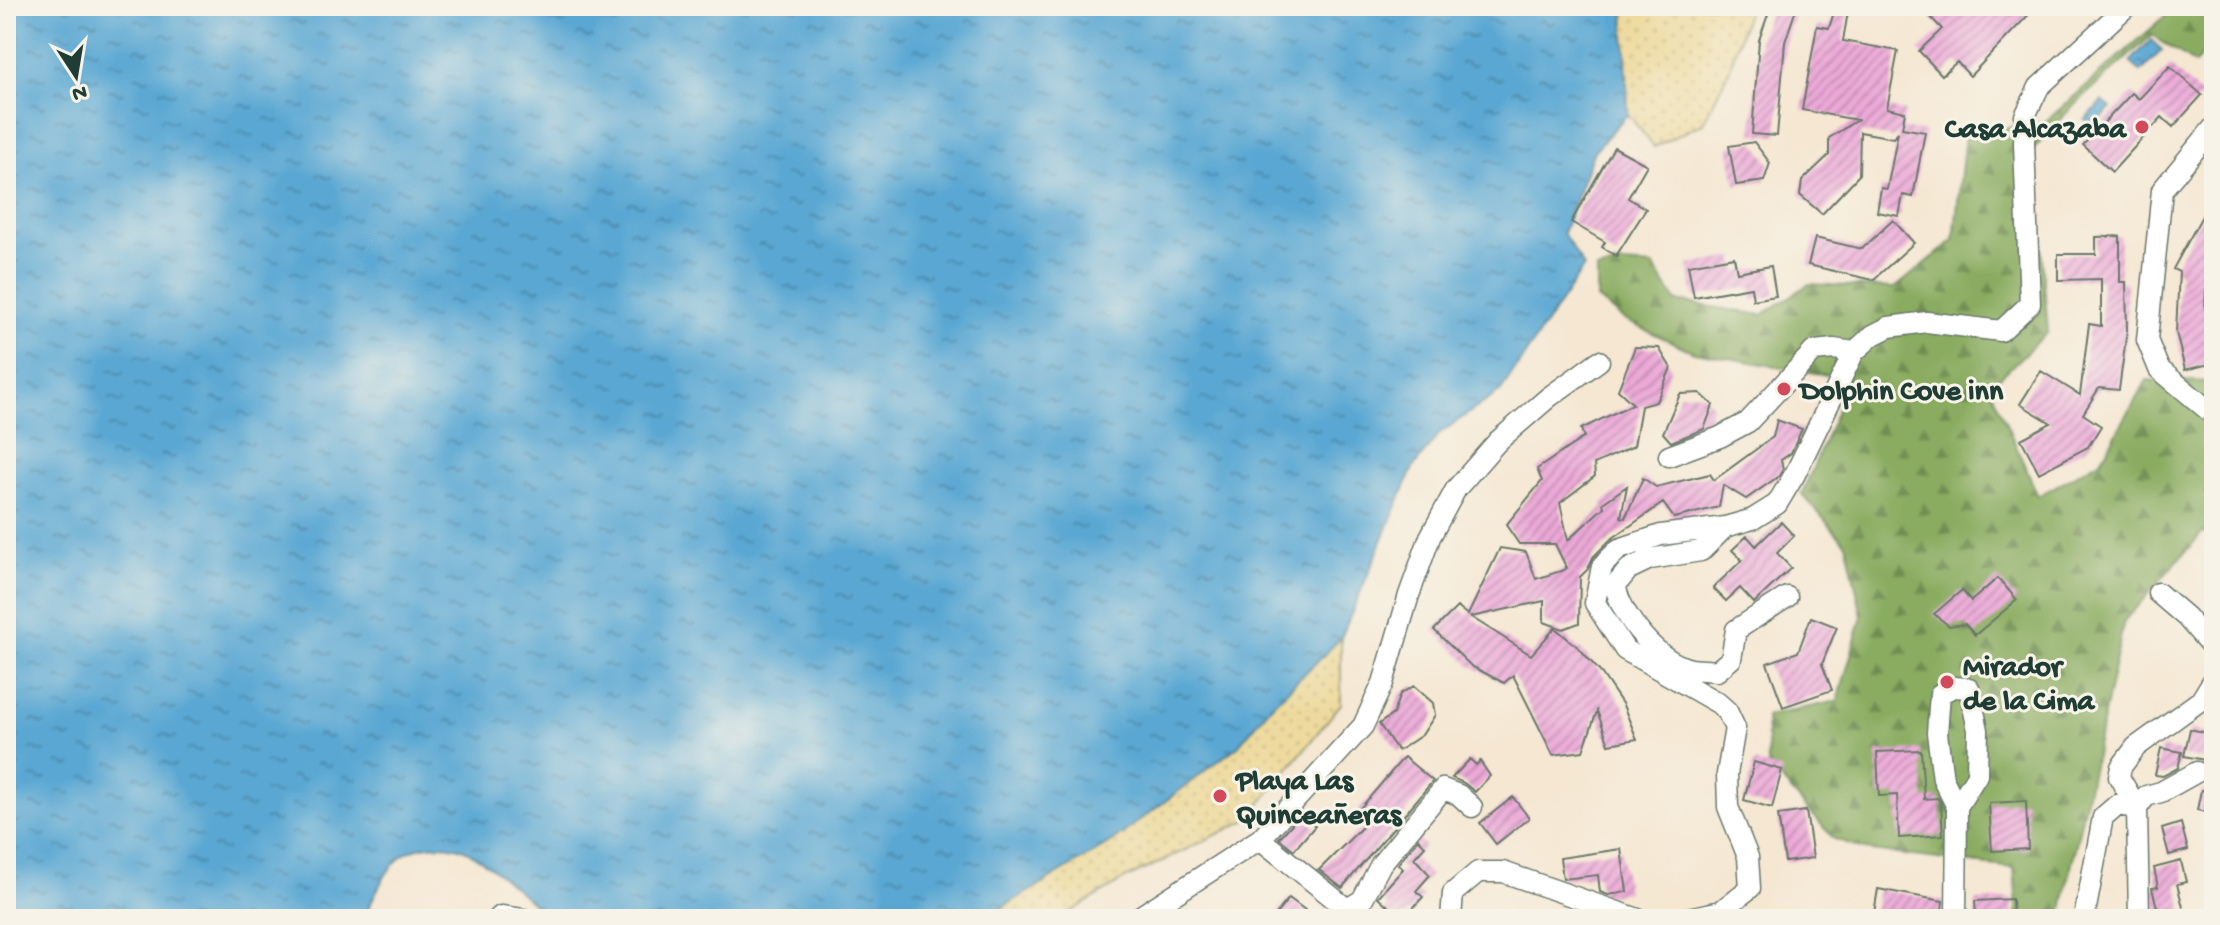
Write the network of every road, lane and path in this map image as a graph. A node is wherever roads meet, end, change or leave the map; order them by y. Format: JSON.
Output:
{"nodes":[{"id":1,"x":2127,"y":6,"type":"edge"},
{"id":2,"x":2214,"y":127,"type":"edge"},
{"id":3,"x":1854,"y":352,"type":"junction"},
{"id":4,"x":1599,"y":361,"type":"dead end"},
{"id":5,"x":2214,"y":415,"type":"edge"},
{"id":6,"x":1669,"y":456,"type":"dead end"},
{"id":7,"x":1725,"y":527,"type":"junction"},
{"id":8,"x":2158,"y":593,"type":"dead end"},
{"id":9,"x":1787,"y":597,"type":"dead end"},
{"id":10,"x":2214,"y":649,"type":"edge"},
{"id":11,"x":2214,"y":679,"type":"edge"},
{"id":12,"x":2197,"y":772,"type":"dead end"},
{"id":13,"x":1472,"y":807,"type":"dead end"},
{"id":14,"x":1957,"y":807,"type":"junction"},
{"id":15,"x":2137,"y":808,"type":"junction"},
{"id":16,"x":1260,"y":839,"type":"junction"},
{"id":17,"x":498,"y":919,"type":"edge"},
{"id":18,"x":523,"y":919,"type":"edge"},
{"id":19,"x":1136,"y":919,"type":"edge"},
{"id":20,"x":1451,"y":919,"type":"edge"},
{"id":21,"x":1638,"y":919,"type":"edge"},
{"id":22,"x":1684,"y":919,"type":"edge"},
{"id":23,"x":1956,"y":919,"type":"edge"},
{"id":24,"x":2084,"y":919,"type":"edge"},
{"id":25,"x":2139,"y":919,"type":"edge"}],
"edges":[{"from":1,"to":3,"type":"street"},
{"from":2,"to":5,"type":"street"},
{"from":3,"to":6,"type":"street"},
{"from":3,"to":7,"type":"street"},
{"from":4,"to":16,"type":"street"},
{"from":7,"to":9,"type":"street"},
{"from":7,"to":22,"type":"street"},
{"from":8,"to":10,"type":"street"},
{"from":11,"to":15,"type":"street"},
{"from":12,"to":15,"type":"street"},
{"from":13,"to":16,"type":"street"},
{"from":14,"to":14,"type":"street"},
{"from":14,"to":23,"type":"street"},
{"from":15,"to":24,"type":"street"},
{"from":15,"to":25,"type":"street"},
{"from":16,"to":19,"type":"street"},
{"from":17,"to":18,"type":"street"},
{"from":20,"to":21,"type":"street"}]}
